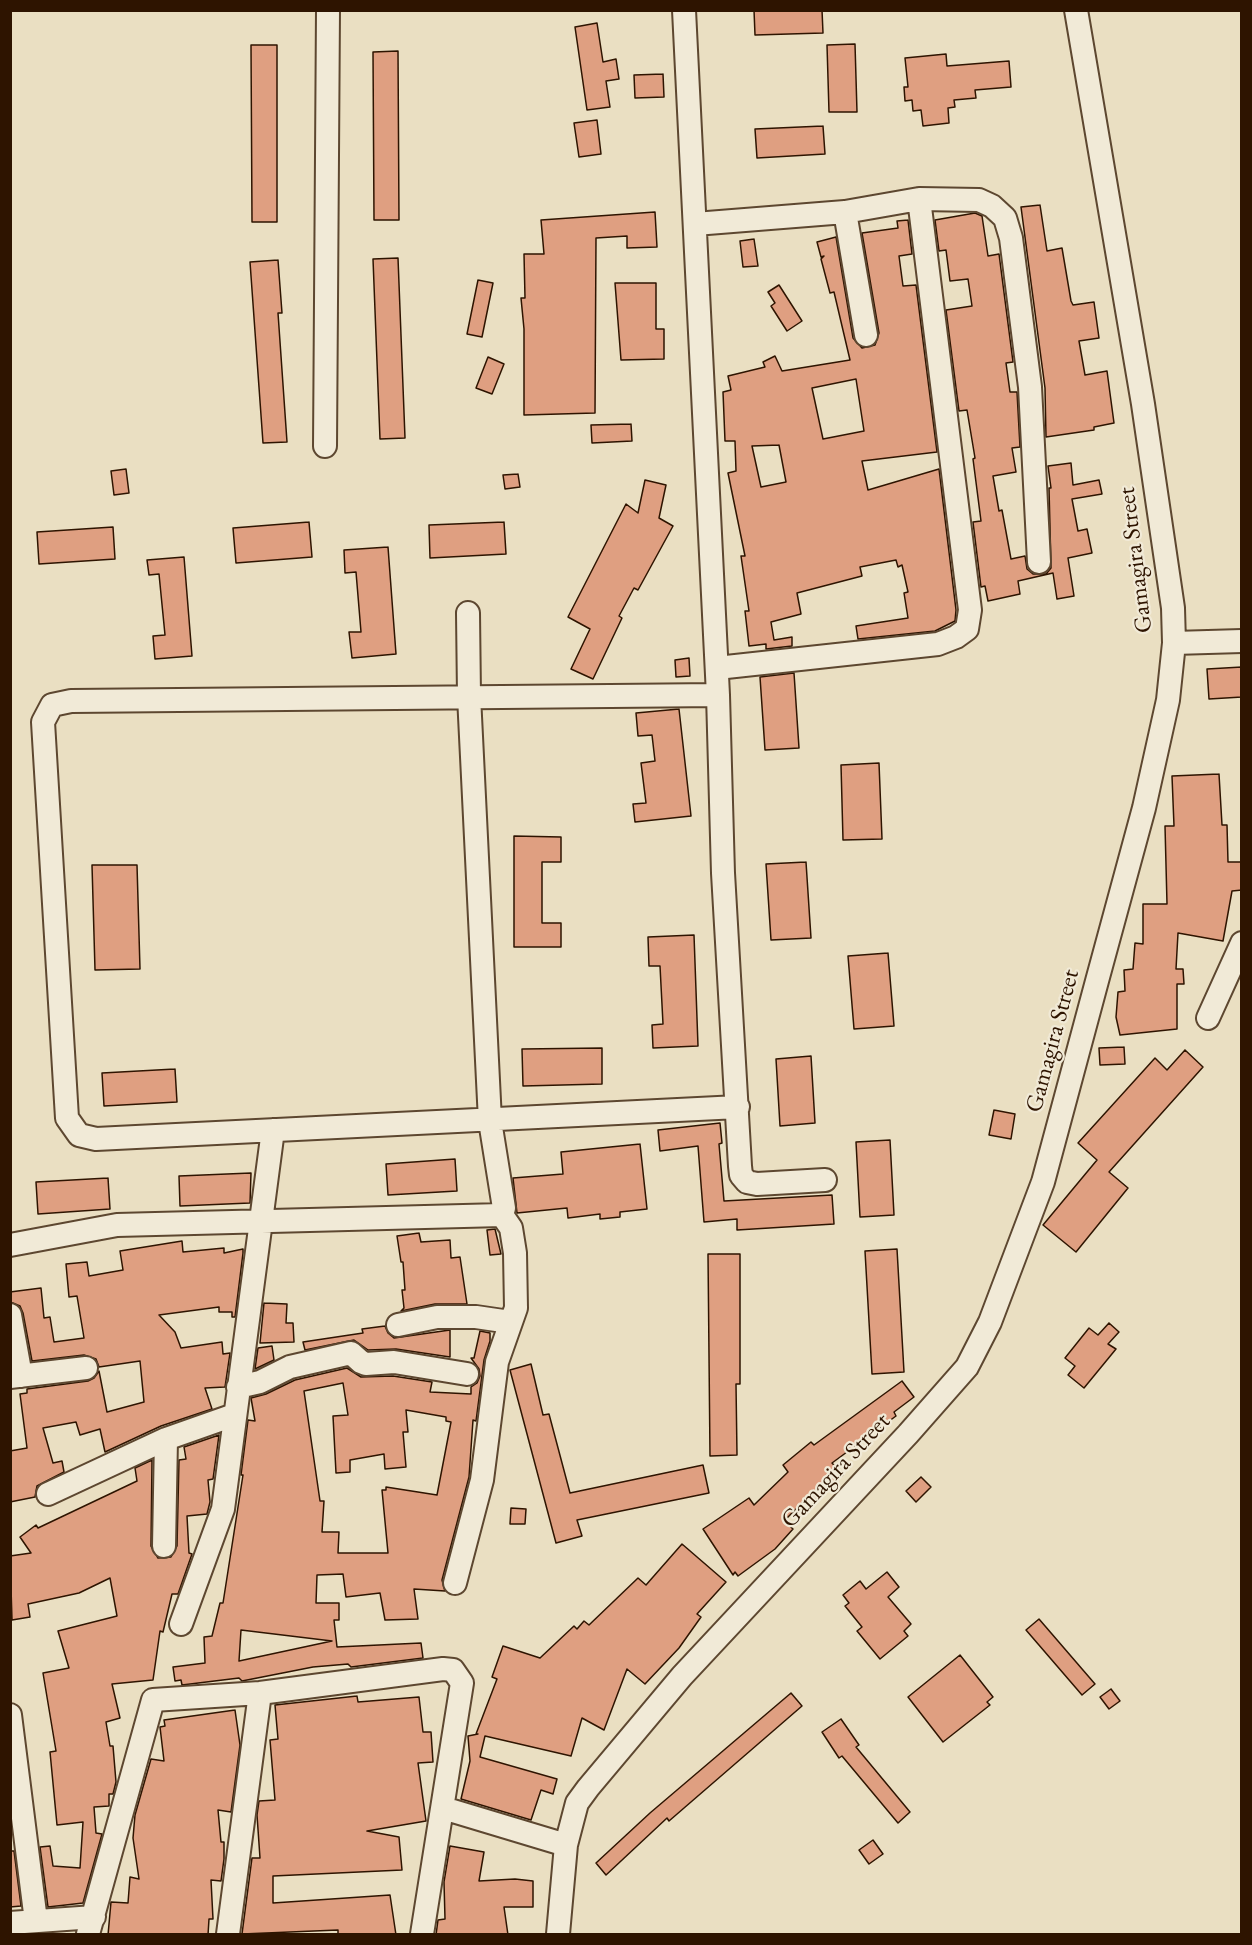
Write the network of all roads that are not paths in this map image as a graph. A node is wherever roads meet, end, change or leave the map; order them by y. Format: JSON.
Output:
{"nodes":[{"id":1,"x":328,"y":10,"type":"edge"},
{"id":2,"x":684,"y":10,"type":"edge"},
{"id":3,"x":1076,"y":10,"type":"edge"},
{"id":4,"x":919,"y":199,"type":"junction"},
{"id":5,"x":844,"y":212,"type":"junction"},
{"id":6,"x":695,"y":224,"type":"junction"},
{"id":7,"x":866,"y":335,"type":"dead end"},
{"id":8,"x":325,"y":446,"type":"dead end"},
{"id":9,"x":1039,"y":562,"type":"dead end"},
{"id":10,"x":468,"y":613,"type":"dead end"},
{"id":11,"x":1242,"y":641,"type":"edge"},
{"id":12,"x":1174,"y":643,"type":"junction"},
{"id":13,"x":717,"y":668,"type":"junction"},
{"id":14,"x":718,"y":695,"type":"junction"},
{"id":15,"x":469,"y":696,"type":"junction"},
{"id":16,"x":1242,"y":943,"type":"edge"},
{"id":17,"x":1208,"y":1018,"type":"dead end"},
{"id":18,"x":738,"y":1107,"type":"junction"},
{"id":19,"x":490,"y":1121,"type":"junction"},
{"id":20,"x":273,"y":1130,"type":"junction"},
{"id":21,"x":825,"y":1180,"type":"dead end"},
{"id":22,"x":502,"y":1215,"type":"junction"},
{"id":23,"x":263,"y":1221,"type":"junction"},
{"id":24,"x":10,"y":1245,"type":"edge"},
{"id":25,"x":10,"y":1315,"type":"edge"},
{"id":26,"x":510,"y":1322,"type":"junction"},
{"id":27,"x":398,"y":1325,"type":"dead end"},
{"id":28,"x":86,"y":1368,"type":"dead end"},
{"id":29,"x":467,"y":1374,"type":"dead end"},
{"id":30,"x":16,"y":1376,"type":"edge"},
{"id":31,"x":238,"y":1386,"type":"junction"},
{"id":32,"x":234,"y":1414,"type":"junction"},
{"id":33,"x":166,"y":1439,"type":"junction"},
{"id":34,"x":48,"y":1494,"type":"dead end"},
{"id":35,"x":164,"y":1546,"type":"dead end"},
{"id":36,"x":455,"y":1583,"type":"dead end"},
{"id":37,"x":182,"y":1624,"type":"dead end"},
{"id":38,"x":260,"y":1693,"type":"junction"},
{"id":39,"x":10,"y":1715,"type":"edge"},
{"id":40,"x":443,"y":1808,"type":"junction"},
{"id":41,"x":566,"y":1845,"type":"junction"},
{"id":42,"x":36,"y":1921,"type":"junction"},
{"id":43,"x":10,"y":1923,"type":"edge"},
{"id":44,"x":91,"y":1926,"type":"edge"},
{"id":45,"x":228,"y":1935,"type":"edge"},
{"id":46,"x":422,"y":1935,"type":"edge"},
{"id":47,"x":558,"y":1935,"type":"edge"}],
"edges":[{"from":1,"to":8,"type":"street"},
{"from":2,"to":6,"type":"street"},
{"from":3,"to":12,"type":"street","name":"Gamagira Street"},
{"from":4,"to":5,"type":"street"},
{"from":4,"to":9,"type":"street"},
{"from":4,"to":13,"type":"street"},
{"from":5,"to":6,"type":"street"},
{"from":5,"to":7,"type":"street"},
{"from":6,"to":13,"type":"street"},
{"from":10,"to":15,"type":"street"},
{"from":11,"to":12,"type":"street"},
{"from":12,"to":41,"type":"street","name":"Gamagira Street"},
{"from":13,"to":14,"type":"street"},
{"from":14,"to":15,"type":"street"},
{"from":14,"to":18,"type":"street"},
{"from":15,"to":19,"type":"street"},
{"from":15,"to":20,"type":"street"},
{"from":16,"to":17,"type":"street"},
{"from":18,"to":19,"type":"street"},
{"from":18,"to":21,"type":"street"},
{"from":19,"to":20,"type":"street"},
{"from":19,"to":22,"type":"street"},
{"from":20,"to":23,"type":"street"},
{"from":22,"to":23,"type":"street"},
{"from":22,"to":26,"type":"street"},
{"from":23,"to":24,"type":"street"},
{"from":23,"to":31,"type":"street"},
{"from":25,"to":30,"type":"street"},
{"from":26,"to":27,"type":"street"},
{"from":26,"to":36,"type":"street"},
{"from":28,"to":30,"type":"street"},
{"from":29,"to":31,"type":"street"},
{"from":31,"to":32,"type":"street"},
{"from":32,"to":33,"type":"street"},
{"from":32,"to":37,"type":"street"},
{"from":33,"to":34,"type":"street"},
{"from":33,"to":35,"type":"street"},
{"from":38,"to":40,"type":"street"},
{"from":38,"to":44,"type":"street"},
{"from":38,"to":45,"type":"street"},
{"from":39,"to":42,"type":"street"},
{"from":40,"to":41,"type":"street"},
{"from":40,"to":46,"type":"street"},
{"from":41,"to":47,"type":"street","name":"Gamagira Street"},
{"from":42,"to":43,"type":"street"},
{"from":42,"to":44,"type":"street"}]}
